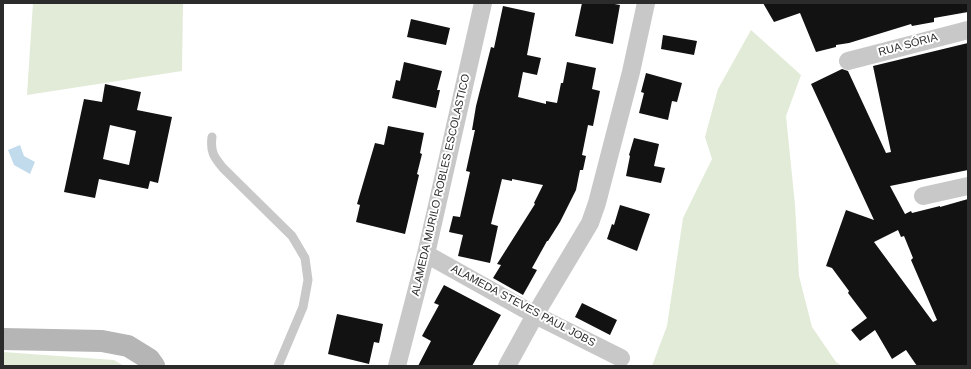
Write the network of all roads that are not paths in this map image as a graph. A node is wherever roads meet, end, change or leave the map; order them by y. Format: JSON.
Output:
{"nodes":[{"id":1,"x":483,"y":3,"type":"edge"},
{"id":2,"x":646,"y":3,"type":"edge"},
{"id":3,"x":968,"y":30,"type":"edge"},
{"id":4,"x":848,"y":61,"type":"dead end"},
{"id":5,"x":212,"y":137,"type":"dead end"},
{"id":6,"x":968,"y":186,"type":"edge"},
{"id":7,"x":923,"y":196,"type":"dead end"},
{"id":8,"x":426,"y":254,"type":"junction"},
{"id":9,"x":535,"y":315,"type":"junction"},
{"id":10,"x":3,"y":339,"type":"edge"},
{"id":11,"x":621,"y":358,"type":"dead end"},
{"id":12,"x":154,"y":366,"type":"edge"},
{"id":13,"x":278,"y":366,"type":"edge"},
{"id":14,"x":397,"y":366,"type":"edge"},
{"id":15,"x":507,"y":366,"type":"edge"}],
"edges":[{"from":1,"to":8,"type":"street","name":"ALAMEDA MURILO ROBLES ESCOLASTICO"},
{"from":2,"to":9,"type":"street"},
{"from":3,"to":4,"type":"street","name":"RUA SÓRIA"},
{"from":5,"to":13,"type":"lane"},
{"from":6,"to":7,"type":"street"},
{"from":8,"to":9,"type":"street","name":"ALAMEDA STEVES PAUL JOBS"},
{"from":8,"to":14,"type":"street","name":"ALAMEDA MURILO ROBLES ESCOLASTICO"},
{"from":9,"to":11,"type":"street","name":"ALAMEDA STEVES PAUL JOBS"},
{"from":9,"to":15,"type":"street"},
{"from":10,"to":12,"type":"street"}]}
